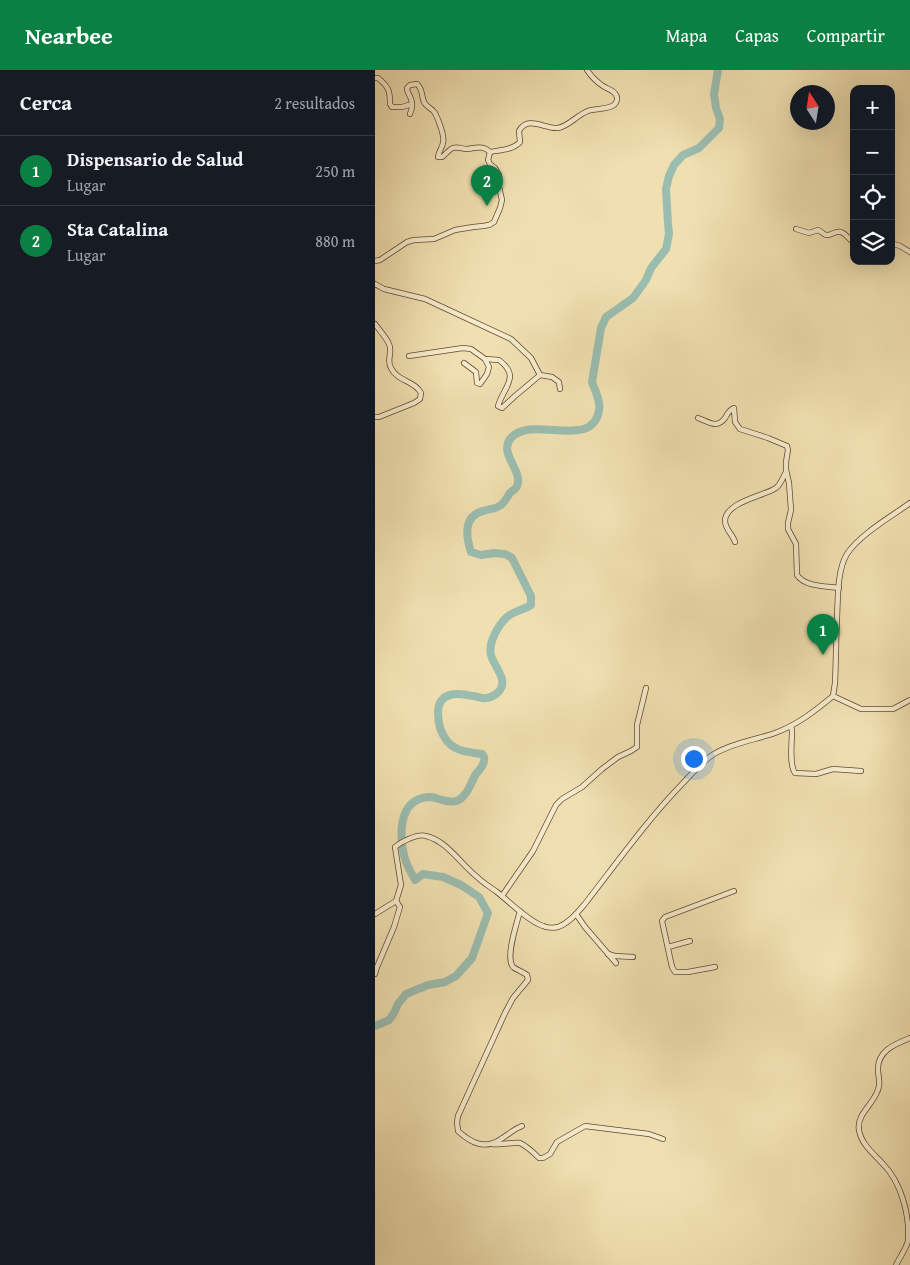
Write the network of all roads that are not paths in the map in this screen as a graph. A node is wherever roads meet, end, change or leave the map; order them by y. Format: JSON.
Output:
{"nodes":[{"id":1,"x":587,"y":70,"type":"edge"},
{"id":2,"x":375,"y":78,"type":"edge"},
{"id":3,"x":412,"y":104,"type":"junction"},
{"id":4,"x":410,"y":114,"type":"dead end"},
{"id":5,"x":490,"y":152,"type":"junction"},
{"id":6,"x":795,"y":229,"type":"dead end"},
{"id":7,"x":850,"y":239,"type":"edge"},
{"id":8,"x":895,"y":244,"type":"edge"},
{"id":9,"x":910,"y":252,"type":"edge"},
{"id":10,"x":375,"y":261,"type":"edge"},
{"id":11,"x":375,"y":284,"type":"edge"},
{"id":12,"x":375,"y":324,"type":"edge"},
{"id":13,"x":409,"y":356,"type":"dead end"},
{"id":14,"x":485,"y":359,"type":"junction"},
{"id":15,"x":463,"y":364,"type":"dead end"},
{"id":16,"x":540,"y":374,"type":"junction"},
{"id":17,"x":560,"y":389,"type":"dead end"},
{"id":18,"x":375,"y":417,"type":"edge"},
{"id":19,"x":698,"y":418,"type":"dead end"},
{"id":20,"x":786,"y":472,"type":"junction"},
{"id":21,"x":910,"y":503,"type":"edge"},
{"id":22,"x":735,"y":542,"type":"dead end"},
{"id":23,"x":839,"y":588,"type":"junction"},
{"id":24,"x":646,"y":688,"type":"dead end"},
{"id":25,"x":833,"y":696,"type":"junction"},
{"id":26,"x":910,"y":700,"type":"edge"},
{"id":27,"x":791,"y":726,"type":"junction"},
{"id":28,"x":861,"y":770,"type":"dead end"},
{"id":29,"x":734,"y":891,"type":"dead end"},
{"id":30,"x":502,"y":896,"type":"junction"},
{"id":31,"x":396,"y":901,"type":"junction"},
{"id":32,"x":520,"y":911,"type":"junction"},
{"id":33,"x":375,"y":914,"type":"edge"},
{"id":34,"x":576,"y":914,"type":"junction"},
{"id":35,"x":689,"y":942,"type":"dead end"},
{"id":36,"x":667,"y":947,"type":"junction"},
{"id":37,"x":607,"y":954,"type":"junction"},
{"id":38,"x":633,"y":957,"type":"dead end"},
{"id":39,"x":616,"y":963,"type":"dead end"},
{"id":40,"x":715,"y":967,"type":"dead end"},
{"id":41,"x":375,"y":974,"type":"edge"},
{"id":42,"x":910,"y":1038,"type":"edge"},
{"id":43,"x":522,"y":1126,"type":"dead end"},
{"id":44,"x":663,"y":1138,"type":"dead end"},
{"id":45,"x":490,"y":1144,"type":"junction"},
{"id":46,"x":896,"y":1265,"type":"edge"}],
"edges":[{"from":1,"to":5,"type":"street"},
{"from":2,"to":3,"type":"street"},
{"from":3,"to":4,"type":"street"},
{"from":3,"to":5,"type":"street"},
{"from":5,"to":10,"type":"street"},
{"from":6,"to":7,"type":"street"},
{"from":8,"to":9,"type":"street"},
{"from":11,"to":16,"type":"street"},
{"from":12,"to":18,"type":"street"},
{"from":13,"to":14,"type":"street"},
{"from":14,"to":15,"type":"street"},
{"from":14,"to":16,"type":"street"},
{"from":16,"to":17,"type":"street"},
{"from":19,"to":20,"type":"street"},
{"from":20,"to":22,"type":"street"},
{"from":20,"to":23,"type":"street"},
{"from":21,"to":23,"type":"street"},
{"from":23,"to":25,"type":"street"},
{"from":24,"to":30,"type":"street"},
{"from":25,"to":26,"type":"street"},
{"from":25,"to":27,"type":"street"},
{"from":27,"to":28,"type":"street"},
{"from":27,"to":34,"type":"street"},
{"from":29,"to":36,"type":"street"},
{"from":30,"to":31,"type":"street"},
{"from":30,"to":32,"type":"street"},
{"from":31,"to":33,"type":"street"},
{"from":31,"to":41,"type":"street"},
{"from":32,"to":34,"type":"street"},
{"from":32,"to":45,"type":"street"},
{"from":34,"to":37,"type":"street"},
{"from":35,"to":36,"type":"street"},
{"from":36,"to":40,"type":"street"},
{"from":37,"to":38,"type":"street"},
{"from":37,"to":39,"type":"street"},
{"from":42,"to":46,"type":"street"},
{"from":43,"to":45,"type":"street"},
{"from":44,"to":45,"type":"street"}]}
